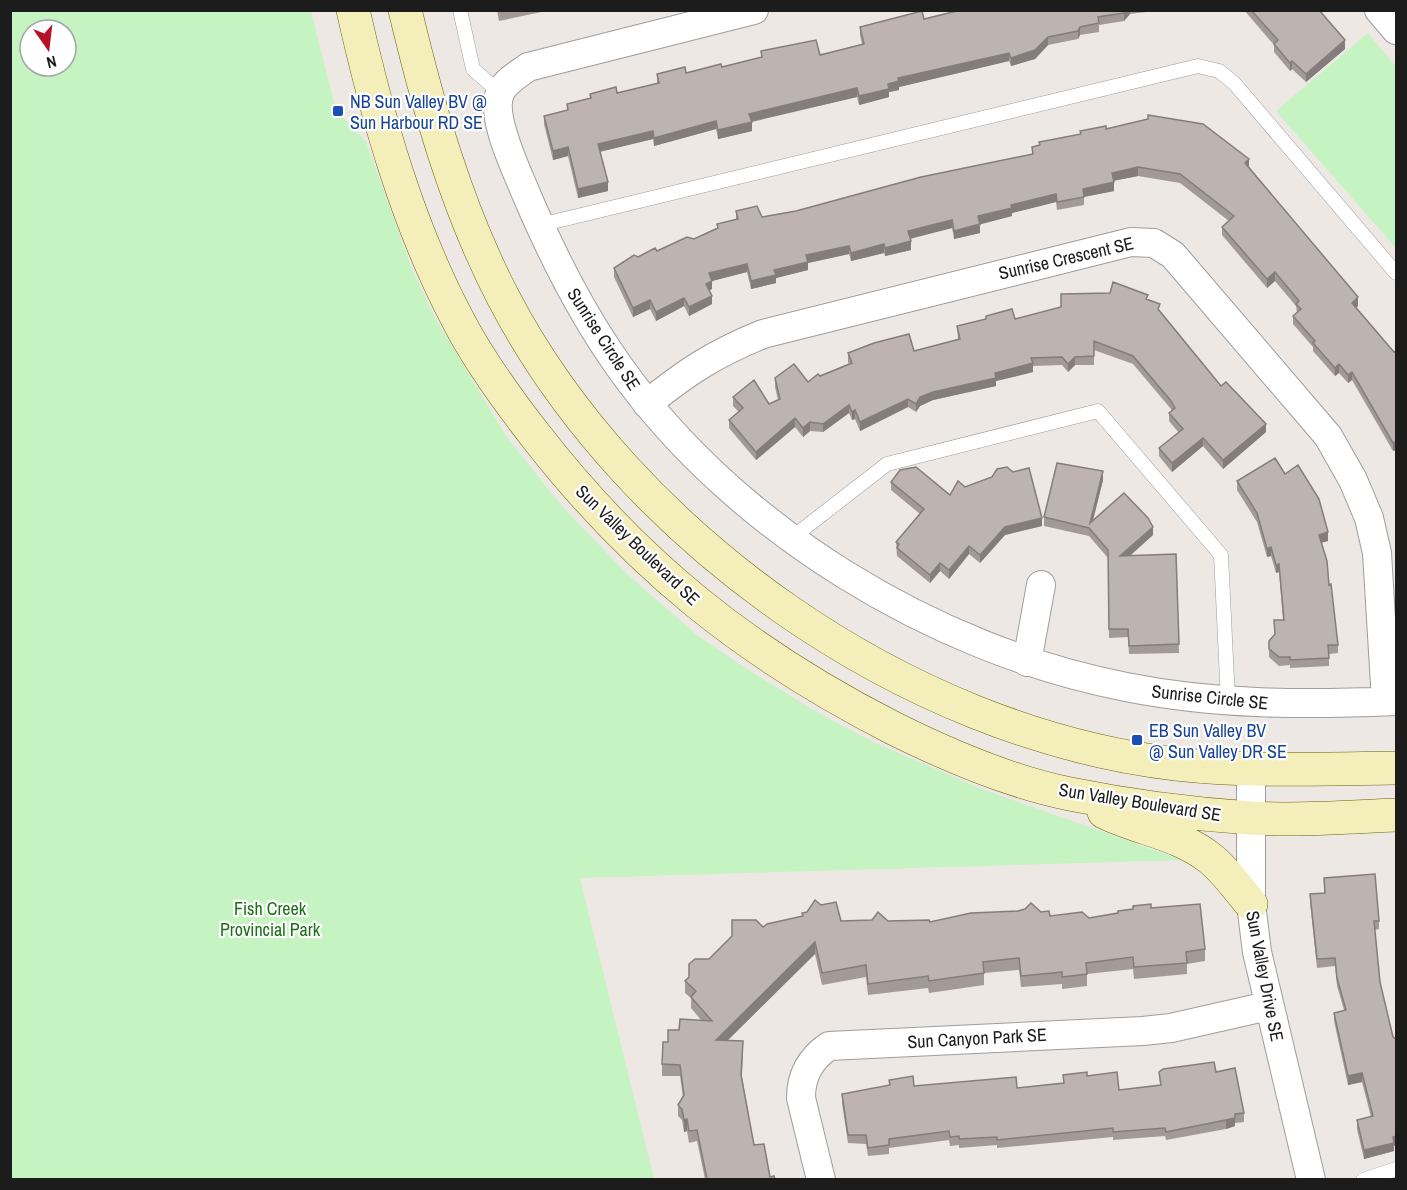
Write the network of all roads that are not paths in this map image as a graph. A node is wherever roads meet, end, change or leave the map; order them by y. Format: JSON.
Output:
{"nodes":[{"id":1,"x":353,"y":10,"type":"edge"},
{"id":2,"x":405,"y":10,"type":"edge"},
{"id":3,"x":460,"y":10,"type":"edge"},
{"id":4,"x":754,"y":10,"type":"edge"},
{"id":5,"x":1379,"y":10,"type":"edge"},
{"id":6,"x":1396,"y":30,"type":"edge"},
{"id":7,"x":500,"y":92,"type":"junction"},
{"id":8,"x":540,"y":225,"type":"junction"},
{"id":9,"x":1396,"y":273,"type":"edge"},
{"id":10,"x":647,"y":404,"type":"junction"},
{"id":11,"x":792,"y":537,"type":"junction"},
{"id":12,"x":1041,"y":585,"type":"dead end"},
{"id":13,"x":1027,"y":662,"type":"junction"},
{"id":14,"x":1228,"y":700,"type":"junction"},
{"id":15,"x":1391,"y":701,"type":"edge"},
{"id":16,"x":1396,"y":768,"type":"edge"},
{"id":17,"x":1251,"y":769,"type":"junction"},
{"id":18,"x":1068,"y":794,"type":"junction"},
{"id":19,"x":1396,"y":815,"type":"edge"},
{"id":20,"x":1250,"y":818,"type":"junction"},
{"id":21,"x":1251,"y":904,"type":"junction"},
{"id":22,"x":1268,"y":1006,"type":"junction"},
{"id":23,"x":1396,"y":1169,"type":"edge"},
{"id":24,"x":821,"y":1179,"type":"edge"},
{"id":25,"x":1311,"y":1179,"type":"edge"},
{"id":26,"x":1363,"y":1179,"type":"edge"}],
"edges":[{"from":1,"to":18,"type":"main road","name":"Sun Valley Boulevard SE"},
{"from":2,"to":17,"type":"main road"},
{"from":3,"to":7,"type":"lane"},
{"from":4,"to":7,"type":"street"},
{"from":5,"to":6,"type":"street"},
{"from":7,"to":8,"type":"street","name":"Sunrise Circle SE"},
{"from":8,"to":9,"type":"lane"},
{"from":8,"to":10,"type":"street","name":"Sunrise Circle SE"},
{"from":10,"to":11,"type":"street","name":"Sunrise Circle SE"},
{"from":10,"to":15,"type":"street","name":"Sunrise Crescent SE"},
{"from":11,"to":13,"type":"street","name":"Sunrise Circle SE"},
{"from":11,"to":14,"type":"lane"},
{"from":12,"to":13,"type":"street"},
{"from":13,"to":14,"type":"street","name":"Sunrise Circle SE"},
{"from":14,"to":15,"type":"street","name":"Sunrise Circle SE"},
{"from":16,"to":17,"type":"main road"},
{"from":17,"to":20,"type":"street","name":"Sun Valley Drive SE"},
{"from":18,"to":20,"type":"main road","name":"Sun Valley Boulevard SE"},
{"from":18,"to":21,"type":"main road"},
{"from":19,"to":20,"type":"main road","name":"Sun Valley Boulevard SE"},
{"from":20,"to":21,"type":"street","name":"Sun Valley Drive SE"},
{"from":21,"to":22,"type":"street","name":"Sun Valley Drive SE"},
{"from":22,"to":24,"type":"street","name":"Sun Canyon Park SE"},
{"from":22,"to":25,"type":"street","name":"Sun Valley Drive SE"},
{"from":23,"to":26,"type":"lane"}]}
